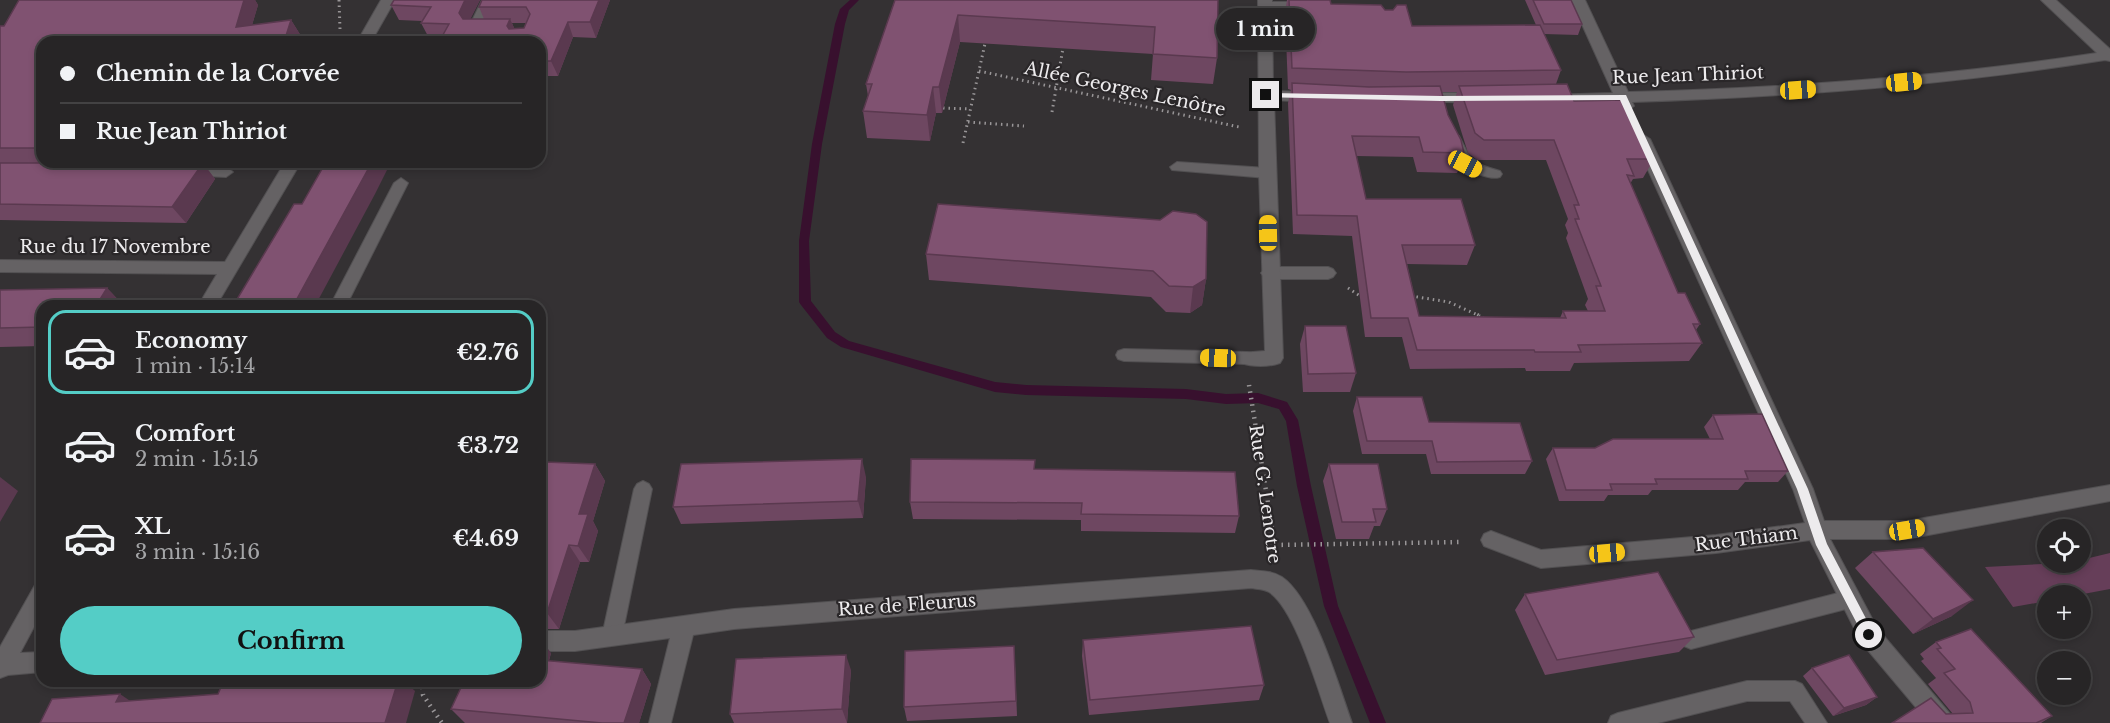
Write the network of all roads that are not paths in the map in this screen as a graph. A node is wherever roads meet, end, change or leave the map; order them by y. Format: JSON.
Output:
{"nodes":[{"id":1,"x":388,"y":0,"type":"edge"},
{"id":2,"x":489,"y":0,"type":"edge"},
{"id":3,"x":1578,"y":0,"type":"edge"},
{"id":4,"x":2048,"y":0,"type":"edge"},
{"id":5,"x":1265,"y":3,"type":"edge"},
{"id":6,"x":1319,"y":6,"type":"edge"},
{"id":7,"x":495,"y":28,"type":"edge"},
{"id":8,"x":367,"y":36,"type":"edge"},
{"id":9,"x":2109,"y":56,"type":"edge"},
{"id":10,"x":1266,"y":95,"type":"junction"},
{"id":11,"x":1323,"y":97,"type":"edge"},
{"id":12,"x":1623,"y":97,"type":"junction"},
{"id":13,"x":1406,"y":98,"type":"edge"},
{"id":14,"x":1500,"y":98,"type":"edge"},
{"id":15,"x":1536,"y":98,"type":"edge"},
{"id":16,"x":1451,"y":130,"type":"edge"},
{"id":17,"x":1177,"y":167,"type":"dead end"},
{"id":18,"x":289,"y":168,"type":"edge"},
{"id":19,"x":178,"y":172,"type":"edge"},
{"id":20,"x":226,"y":172,"type":"dead end"},
{"id":21,"x":1267,"y":173,"type":"junction"},
{"id":22,"x":1494,"y":174,"type":"dead end"},
{"id":23,"x":401,"y":183,"type":"dead end"},
{"id":24,"x":0,"y":267,"type":"edge"},
{"id":25,"x":230,"y":268,"type":"junction"},
{"id":26,"x":1269,"y":273,"type":"junction"},
{"id":27,"x":1328,"y":273,"type":"road end"},
{"id":28,"x":211,"y":300,"type":"edge"},
{"id":29,"x":341,"y":300,"type":"edge"},
{"id":30,"x":1124,"y":355,"type":"dead end"},
{"id":31,"x":1247,"y":358,"type":"joint"},
{"id":32,"x":643,"y":489,"type":"dead end"},
{"id":33,"x":2110,"y":493,"type":"edge"},
{"id":34,"x":1817,"y":530,"type":"junction"},
{"id":35,"x":1491,"y":540,"type":"road end"},
{"id":36,"x":1274,"y":583,"type":"joint"},
{"id":37,"x":1850,"y":599,"type":"junction"},
{"id":38,"x":36,"y":602,"type":"edge"},
{"id":39,"x":684,"y":626,"type":"junction"},
{"id":40,"x":612,"y":636,"type":"junction"},
{"id":41,"x":1691,"y":639,"type":"edge"},
{"id":42,"x":546,"y":640,"type":"edge"},
{"id":43,"x":36,"y":663,"type":"edge"},
{"id":44,"x":1,"y":666,"type":"edge"},
{"id":45,"x":660,"y":723,"type":"edge"},
{"id":46,"x":1341,"y":723,"type":"edge"},
{"id":47,"x":1618,"y":723,"type":"edge"},
{"id":48,"x":1817,"y":723,"type":"edge"},
{"id":49,"x":1943,"y":723,"type":"edge"}],
"edges":[{"from":1,"to":8,"type":"street"},
{"from":2,"to":7,"type":"lane"},
{"from":3,"to":12,"type":"street"},
{"from":4,"to":9,"type":"street"},
{"from":5,"to":6,"type":"lane"},
{"from":5,"to":10,"type":"street"},
{"from":9,"to":12,"type":"street","name":"Rue Jean Thiriot"},
{"from":10,"to":11,"type":"street"},
{"from":10,"to":21,"type":"street"},
{"from":12,"to":15,"type":"street","name":"Rue Jean Thiriot"},
{"from":12,"to":34,"type":"street"},
{"from":13,"to":14,"type":"street"},
{"from":16,"to":22,"type":"lane"},
{"from":17,"to":21,"type":"lane"},
{"from":18,"to":25,"type":"street"},
{"from":19,"to":20,"type":"lane"},
{"from":21,"to":26,"type":"street"},
{"from":23,"to":29,"type":"lane"},
{"from":24,"to":25,"type":"street","name":"Rue du 17 Novembre"},
{"from":25,"to":28,"type":"street"},
{"from":26,"to":27,"type":"lane"},
{"from":26,"to":31,"type":"street"},
{"from":30,"to":31,"type":"lane"},
{"from":32,"to":40,"type":"lane"},
{"from":33,"to":34,"type":"street","name":"Rue Thiam"},
{"from":34,"to":35,"type":"street","name":"Rue Thiam"},
{"from":34,"to":37,"type":"street"},
{"from":36,"to":39,"type":"street","name":"Rue de Fleurus"},
{"from":36,"to":46,"type":"street","name":"Rue G. Lenotre"},
{"from":37,"to":41,"type":"lane"},
{"from":37,"to":49,"type":"street"},
{"from":38,"to":44,"type":"street"},
{"from":39,"to":40,"type":"street","name":"Rue de Fleurus"},
{"from":39,"to":45,"type":"street"},
{"from":40,"to":42,"type":"street","name":"Rue de Fleurus"},
{"from":43,"to":44,"type":"street"},
{"from":47,"to":48,"type":"lane"}]}
